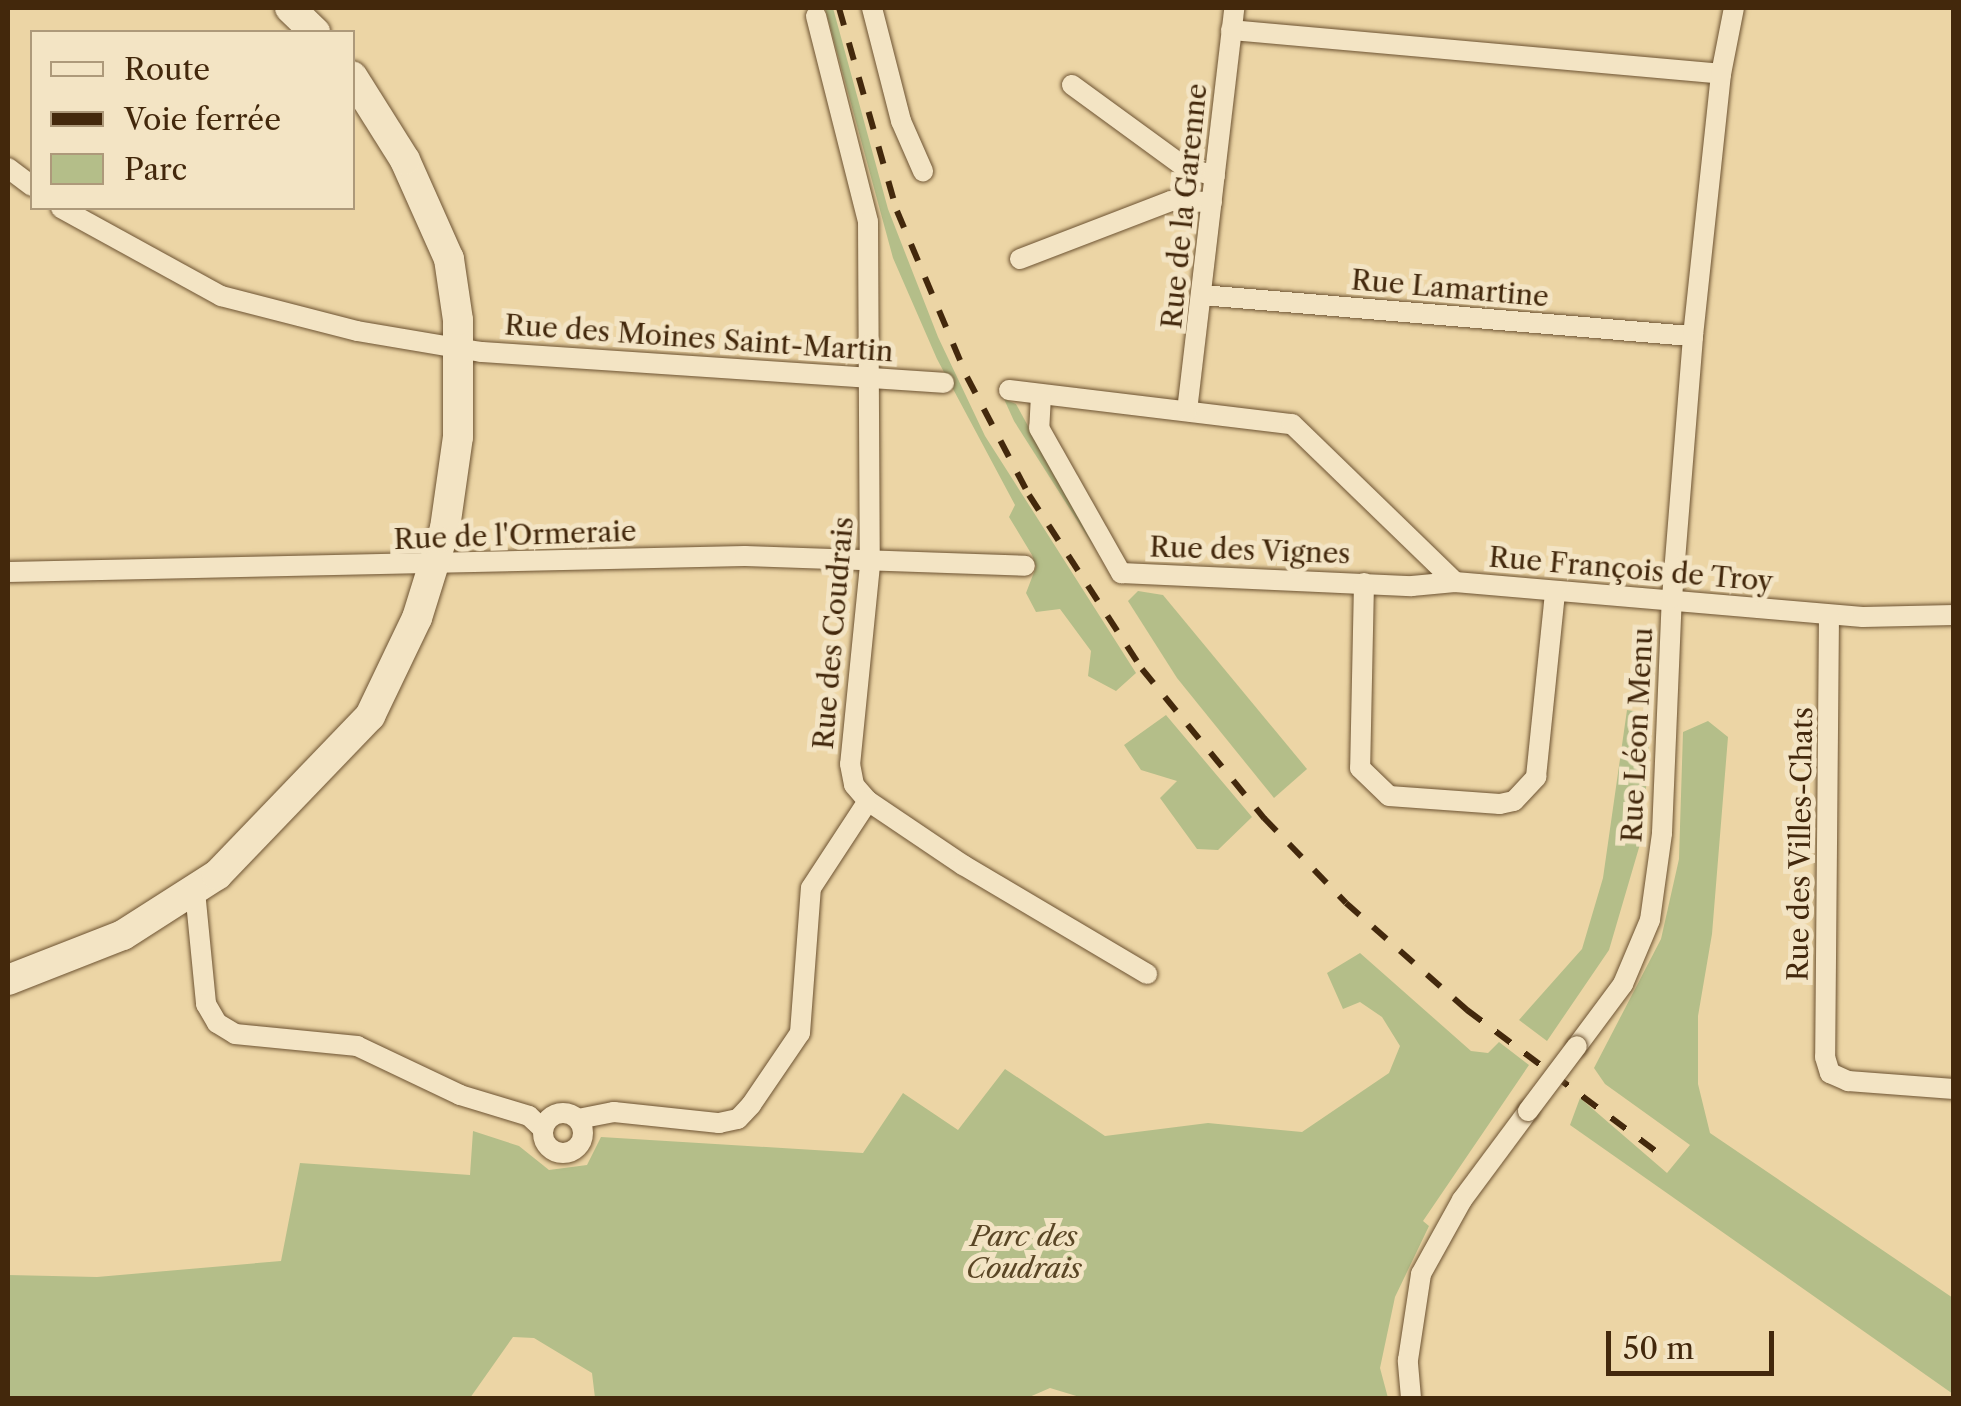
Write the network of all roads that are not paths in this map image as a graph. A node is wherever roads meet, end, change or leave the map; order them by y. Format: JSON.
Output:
{"nodes":[{"id":1,"x":290,"y":8,"type":"edge"},
{"id":2,"x":872,"y":8,"type":"edge"},
{"id":3,"x":1234,"y":8,"type":"edge"},
{"id":4,"x":1734,"y":8,"type":"edge"},
{"id":5,"x":816,"y":16,"type":"dead end"},
{"id":6,"x":314,"y":30,"type":"edge"},
{"id":7,"x":1231,"y":30,"type":"junction"},
{"id":8,"x":1720,"y":74,"type":"junction"},
{"id":9,"x":355,"y":81,"type":"edge"},
{"id":10,"x":1072,"y":86,"type":"dead end"},
{"id":11,"x":8,"y":168,"type":"edge"},
{"id":12,"x":923,"y":171,"type":"dead end"},
{"id":13,"x":1215,"y":176,"type":"junction"},
{"id":14,"x":30,"y":184,"type":"edge"},
{"id":15,"x":1212,"y":202,"type":"junction"},
{"id":16,"x":64,"y":210,"type":"edge"},
{"id":17,"x":1020,"y":258,"type":"dead end"},
{"id":18,"x":1202,"y":295,"type":"junction"},
{"id":19,"x":1693,"y":336,"type":"junction"},
{"id":20,"x":450,"y":348,"type":"junction"},
{"id":21,"x":870,"y":375,"type":"junction"},
{"id":22,"x":944,"y":382,"type":"dead end"},
{"id":23,"x":1009,"y":390,"type":"dead end"},
{"id":24,"x":1041,"y":395,"type":"junction"},
{"id":25,"x":1188,"y":412,"type":"junction"},
{"id":26,"x":425,"y":565,"type":"junction"},
{"id":27,"x":870,"y":565,"type":"junction"},
{"id":28,"x":1025,"y":566,"type":"dead end"},
{"id":29,"x":8,"y":572,"type":"edge"},
{"id":30,"x":1455,"y":582,"type":"junction"},
{"id":31,"x":1364,"y":583,"type":"junction"},
{"id":32,"x":1555,"y":593,"type":"junction"},
{"id":33,"x":1672,"y":598,"type":"junction"},
{"id":34,"x":1829,"y":615,"type":"junction"},
{"id":35,"x":1954,"y":615,"type":"edge"},
{"id":36,"x":868,"y":802,"type":"junction"},
{"id":37,"x":195,"y":891,"type":"junction"},
{"id":38,"x":1147,"y":974,"type":"dead end"},
{"id":39,"x":8,"y":980,"type":"edge"},
{"id":40,"x":1954,"y":1089,"type":"edge"},
{"id":41,"x":578,"y":1119,"type":"junction"},
{"id":42,"x":543,"y":1129,"type":"junction"},
{"id":43,"x":1411,"y":1398,"type":"edge"}],
"edges":[{"from":1,"to":6,"type":"main road"},
{"from":2,"to":12,"type":"street"},
{"from":3,"to":7,"type":"street","name":"Rue de la Garenne"},
{"from":4,"to":8,"type":"street","name":"Rue Léon Menu"},
{"from":5,"to":21,"type":"street","name":"Rue des Coudrais"},
{"from":7,"to":8,"type":"street"},
{"from":7,"to":13,"type":"street","name":"Rue de la Garenne"},
{"from":8,"to":19,"type":"street","name":"Rue Léon Menu"},
{"from":9,"to":20,"type":"main road"},
{"from":10,"to":13,"type":"street"},
{"from":11,"to":14,"type":"street"},
{"from":13,"to":15,"type":"street","name":"Rue de la Garenne"},
{"from":15,"to":17,"type":"street"},
{"from":15,"to":18,"type":"street","name":"Rue de la Garenne"},
{"from":16,"to":20,"type":"street","name":"Rue des Moines Saint-Martin"},
{"from":18,"to":19,"type":"street","name":"Rue Lamartine"},
{"from":18,"to":25,"type":"street","name":"Rue de la Garenne"},
{"from":19,"to":33,"type":"street","name":"Rue Léon Menu"},
{"from":20,"to":21,"type":"street","name":"Rue des Moines Saint-Martin"},
{"from":20,"to":26,"type":"main road"},
{"from":21,"to":22,"type":"street","name":"Rue des Moines Saint-Martin"},
{"from":21,"to":27,"type":"street","name":"Rue des Coudrais"},
{"from":23,"to":24,"type":"street","name":"Rue François de Troy"},
{"from":24,"to":25,"type":"street","name":"Rue François de Troy"},
{"from":24,"to":31,"type":"street","name":"Rue des Vignes"},
{"from":25,"to":30,"type":"street","name":"Rue François de Troy"},
{"from":26,"to":27,"type":"street","name":"Rue de l'Ormeraie"},
{"from":26,"to":29,"type":"street","name":"Rue de l'Ormeraie"},
{"from":26,"to":37,"type":"main road"},
{"from":27,"to":28,"type":"street","name":"Rue de l'Ormeraie"},
{"from":27,"to":36,"type":"street","name":"Rue des Coudrais"},
{"from":30,"to":31,"type":"street","name":"Rue des Vignes"},
{"from":30,"to":32,"type":"street","name":"Rue François de Troy"},
{"from":31,"to":32,"type":"street"},
{"from":32,"to":33,"type":"street","name":"Rue François de Troy"},
{"from":33,"to":34,"type":"street","name":"Rue François de Troy"},
{"from":33,"to":43,"type":"street","name":"Rue Léon Menu","bridge":true},
{"from":34,"to":35,"type":"street","name":"Rue François de Troy"},
{"from":34,"to":40,"type":"street","name":"Rue des Villes-Chats"},
{"from":36,"to":38,"type":"street"},
{"from":36,"to":41,"type":"street"},
{"from":37,"to":39,"type":"main road"},
{"from":37,"to":42,"type":"street"},
{"from":41,"to":42,"type":"street"},
{"from":41,"to":42,"type":"street"}]}
